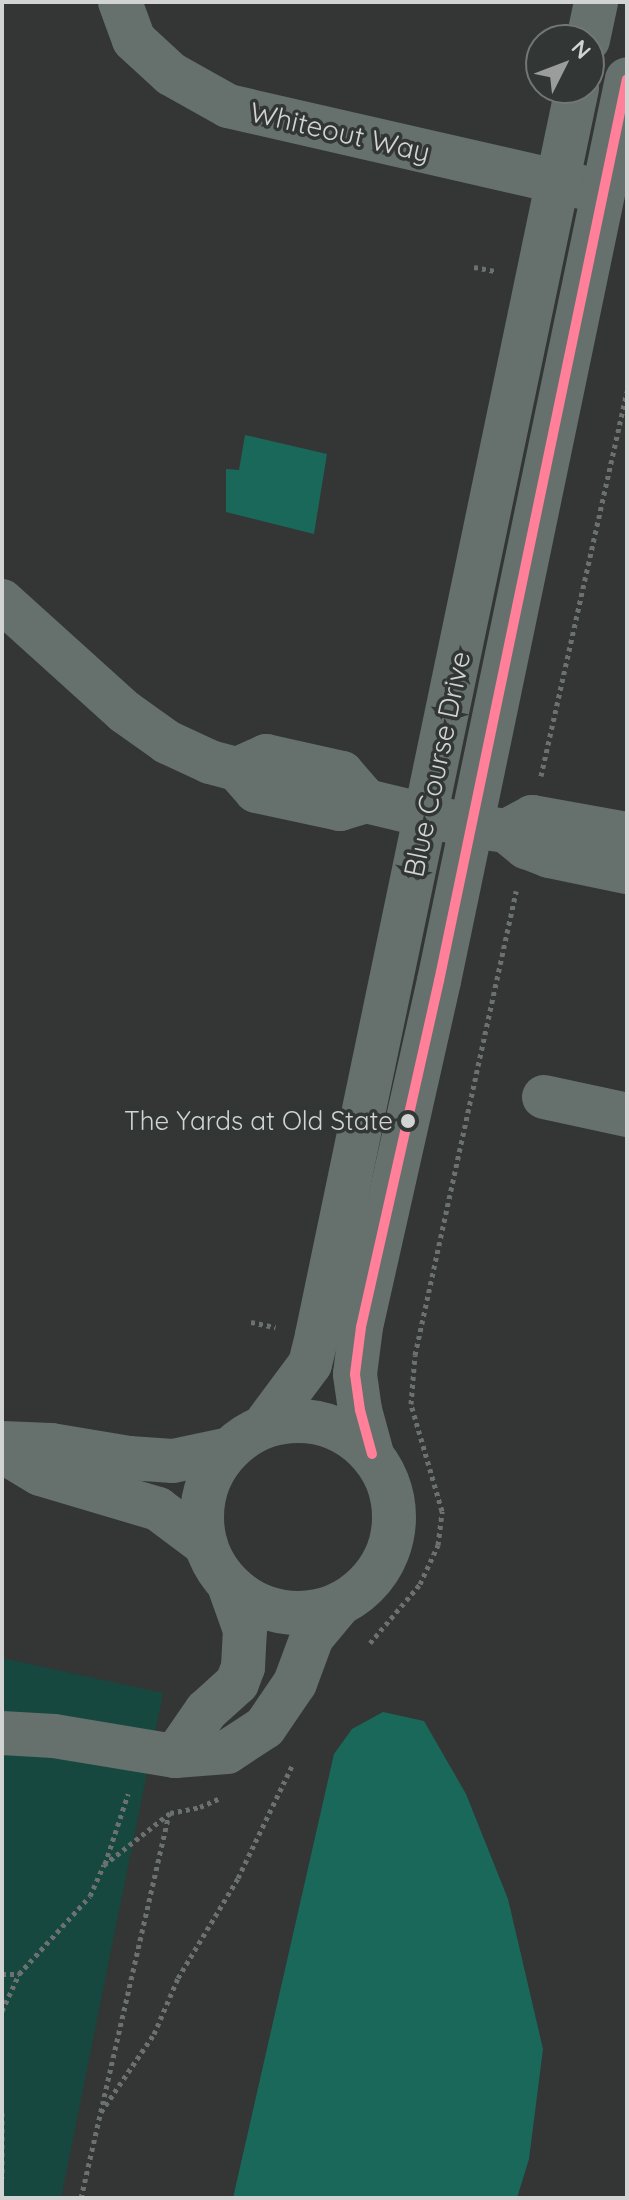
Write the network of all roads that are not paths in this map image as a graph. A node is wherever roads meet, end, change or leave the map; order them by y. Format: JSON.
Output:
{"nodes":[{"id":1,"x":120,"y":2,"type":"edge"},
{"id":2,"x":596,"y":2,"type":"edge"},
{"id":3,"x":591,"y":24,"type":"edge"},
{"id":4,"x":627,"y":79,"type":"edge"},
{"id":5,"x":574,"y":104,"type":"edge"},
{"id":6,"x":557,"y":183,"type":"junction"},
{"id":7,"x":604,"y":192,"type":"junction"},
{"id":8,"x":2,"y":601,"type":"edge"},
{"id":9,"x":426,"y":815,"type":"junction"},
{"id":10,"x":488,"y":829,"type":"junction"},
{"id":11,"x":627,"y":834,"type":"edge"},
{"id":12,"x":627,"y":872,"type":"edge"},
{"id":13,"x":544,"y":1097,"type":"dead end"},
{"id":14,"x":627,"y":1115,"type":"edge"},
{"id":15,"x":247,"y":1437,"type":"junction"},
{"id":16,"x":2,"y":1443,"type":"edge"},
{"id":17,"x":2,"y":1451,"type":"edge"},
{"id":18,"x":372,"y":1454,"type":"junction"},
{"id":19,"x":206,"y":1545,"type":"junction"},
{"id":20,"x":229,"y":1585,"type":"junction"},
{"id":21,"x":338,"y":1606,"type":"junction"},
{"id":22,"x":2,"y":1733,"type":"edge"},
{"id":23,"x":145,"y":1752,"type":"junction"}],
"edges":[{"from":1,"to":6,"type":"street","name":"Whiteout Way"},
{"from":2,"to":3,"type":"street"},
{"from":4,"to":7,"type":"street","name":"Blue Course Drive"},
{"from":5,"to":6,"type":"street","name":"Blue Course Drive"},
{"from":6,"to":7,"type":"street","name":"Whiteout Way"},
{"from":6,"to":9,"type":"street","name":"Blue Course Drive"},
{"from":7,"to":10,"type":"street","name":"Blue Course Drive"},
{"from":8,"to":9,"type":"street"},
{"from":9,"to":10,"type":"street"},
{"from":9,"to":15,"type":"street","name":"Blue Course Drive"},
{"from":10,"to":11,"type":"street"},
{"from":10,"to":12,"type":"street"},
{"from":10,"to":18,"type":"street","name":"Blue Course Drive"},
{"from":13,"to":14,"type":"street"},
{"from":15,"to":16,"type":"street"},
{"from":15,"to":18,"type":"street","name":"Blue Course Drive"},
{"from":15,"to":19,"type":"street","name":"Blue Course Drive"},
{"from":17,"to":19,"type":"street"},
{"from":18,"to":21,"type":"street","name":"Blue Course Drive"},
{"from":19,"to":20,"type":"street","name":"Blue Course Drive"},
{"from":20,"to":21,"type":"street","name":"Blue Course Drive"},
{"from":20,"to":23,"type":"street","name":"Blue Course Drive"},
{"from":21,"to":23,"type":"street","name":"Blue Course Drive"},
{"from":22,"to":23,"type":"street"}]}
